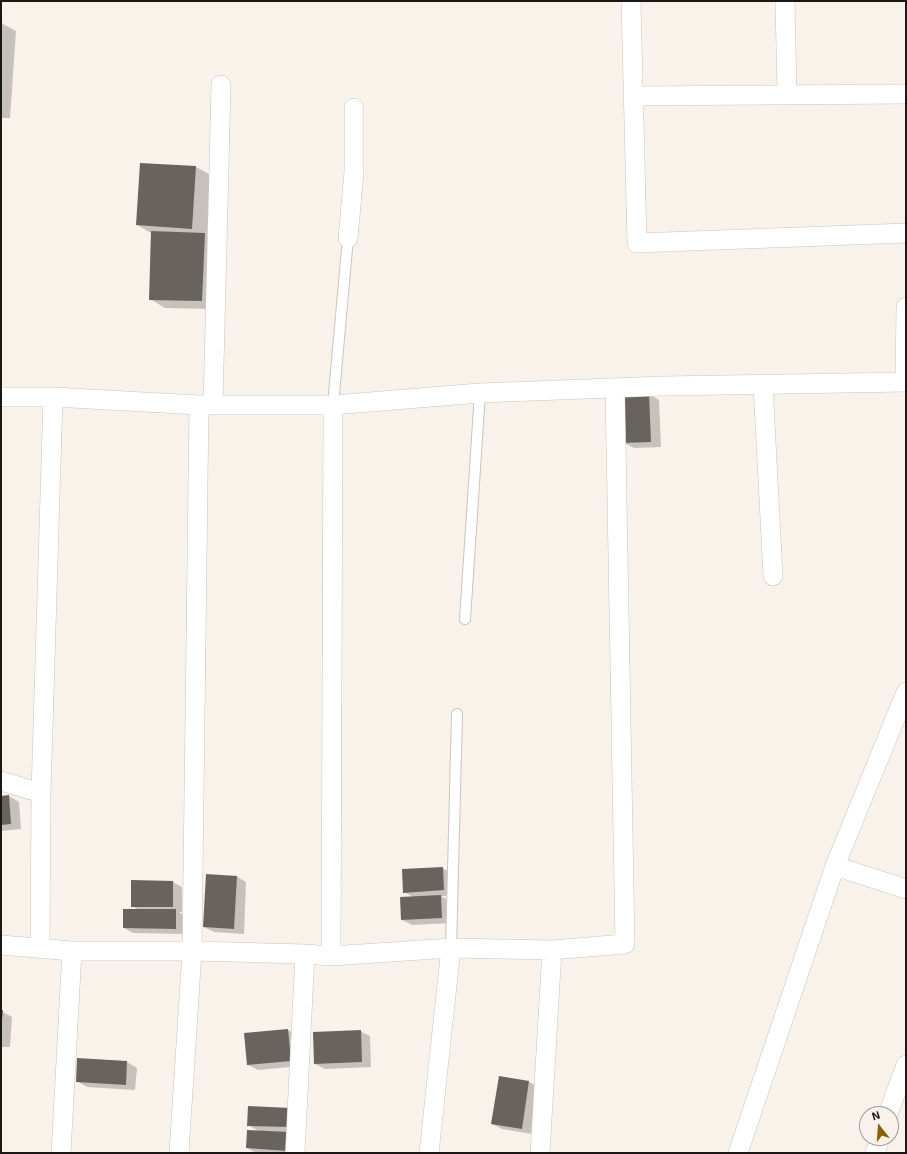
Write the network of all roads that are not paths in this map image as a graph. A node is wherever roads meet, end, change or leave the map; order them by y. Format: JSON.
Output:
{"nodes":[{"id":1,"x":631,"y":1,"type":"edge"},
{"id":2,"x":785,"y":1,"type":"edge"},
{"id":3,"x":221,"y":85,"type":"dead end"},
{"id":4,"x":787,"y":94,"type":"junction"},
{"id":5,"x":906,"y":94,"type":"edge"},
{"id":6,"x":633,"y":96,"type":"junction"},
{"id":7,"x":354,"y":108,"type":"dead end"},
{"id":8,"x":906,"y":233,"type":"edge"},
{"id":9,"x":348,"y":238,"type":"joint"},
{"id":10,"x":906,"y":307,"type":"edge"},
{"id":11,"x":905,"y":382,"type":"edge"},
{"id":12,"x":763,"y":384,"type":"junction"},
{"id":13,"x":615,"y":388,"type":"junction"},
{"id":14,"x":480,"y":393,"type":"junction"},
{"id":15,"x":53,"y":397,"type":"junction"},
{"id":16,"x":1,"y":398,"type":"edge"},
{"id":17,"x":206,"y":405,"type":"junction"},
{"id":18,"x":332,"y":405,"type":"junction"},
{"id":19,"x":773,"y":576,"type":"dead end"},
{"id":20,"x":465,"y":620,"type":"dead end"},
{"id":21,"x":906,"y":692,"type":"edge"},
{"id":22,"x":457,"y":714,"type":"dead end"},
{"id":23,"x":1,"y":781,"type":"edge"},
{"id":24,"x":41,"y":793,"type":"junction"},
{"id":25,"x":835,"y":866,"type":"junction"},
{"id":26,"x":906,"y":889,"type":"edge"},
{"id":27,"x":1,"y":945,"type":"edge"},
{"id":28,"x":40,"y":948,"type":"junction"},
{"id":29,"x":451,"y":948,"type":"junction"},
{"id":30,"x":552,"y":950,"type":"junction"},
{"id":31,"x":72,"y":951,"type":"junction"},
{"id":32,"x":192,"y":951,"type":"junction"},
{"id":33,"x":305,"y":954,"type":"junction"},
{"id":34,"x":331,"y":956,"type":"junction"},
{"id":35,"x":906,"y":1065,"type":"edge"},
{"id":36,"x":891,"y":1106,"type":"edge"},
{"id":37,"x":61,"y":1153,"type":"edge"},
{"id":38,"x":179,"y":1153,"type":"edge"},
{"id":39,"x":295,"y":1153,"type":"edge"},
{"id":40,"x":429,"y":1153,"type":"edge"},
{"id":41,"x":540,"y":1153,"type":"edge"},
{"id":42,"x":738,"y":1153,"type":"edge"}],
"edges":[{"from":1,"to":6,"type":"street"},
{"from":2,"to":4,"type":"street"},
{"from":3,"to":17,"type":"street"},
{"from":4,"to":5,"type":"street"},
{"from":4,"to":6,"type":"street"},
{"from":6,"to":8,"type":"street"},
{"from":7,"to":9,"type":"street"},
{"from":9,"to":18,"type":"lane"},
{"from":10,"to":11,"type":"street"},
{"from":11,"to":12,"type":"street"},
{"from":12,"to":13,"type":"street"},
{"from":12,"to":19,"type":"street"},
{"from":13,"to":14,"type":"street"},
{"from":13,"to":30,"type":"street"},
{"from":14,"to":18,"type":"street"},
{"from":14,"to":20,"type":"lane"},
{"from":15,"to":16,"type":"street"},
{"from":15,"to":17,"type":"street"},
{"from":15,"to":24,"type":"street"},
{"from":17,"to":18,"type":"street"},
{"from":17,"to":32,"type":"street"},
{"from":18,"to":34,"type":"street"},
{"from":21,"to":25,"type":"street"},
{"from":22,"to":29,"type":"lane"},
{"from":23,"to":24,"type":"street"},
{"from":24,"to":28,"type":"street"},
{"from":25,"to":26,"type":"street"},
{"from":25,"to":42,"type":"street"},
{"from":27,"to":28,"type":"street"},
{"from":28,"to":31,"type":"street"},
{"from":29,"to":30,"type":"street"},
{"from":29,"to":34,"type":"street"},
{"from":29,"to":40,"type":"street"},
{"from":30,"to":41,"type":"street"},
{"from":31,"to":32,"type":"street"},
{"from":31,"to":37,"type":"street"},
{"from":32,"to":33,"type":"street"},
{"from":32,"to":38,"type":"street"},
{"from":33,"to":34,"type":"street"},
{"from":33,"to":39,"type":"street"},
{"from":35,"to":36,"type":"street"}]}
